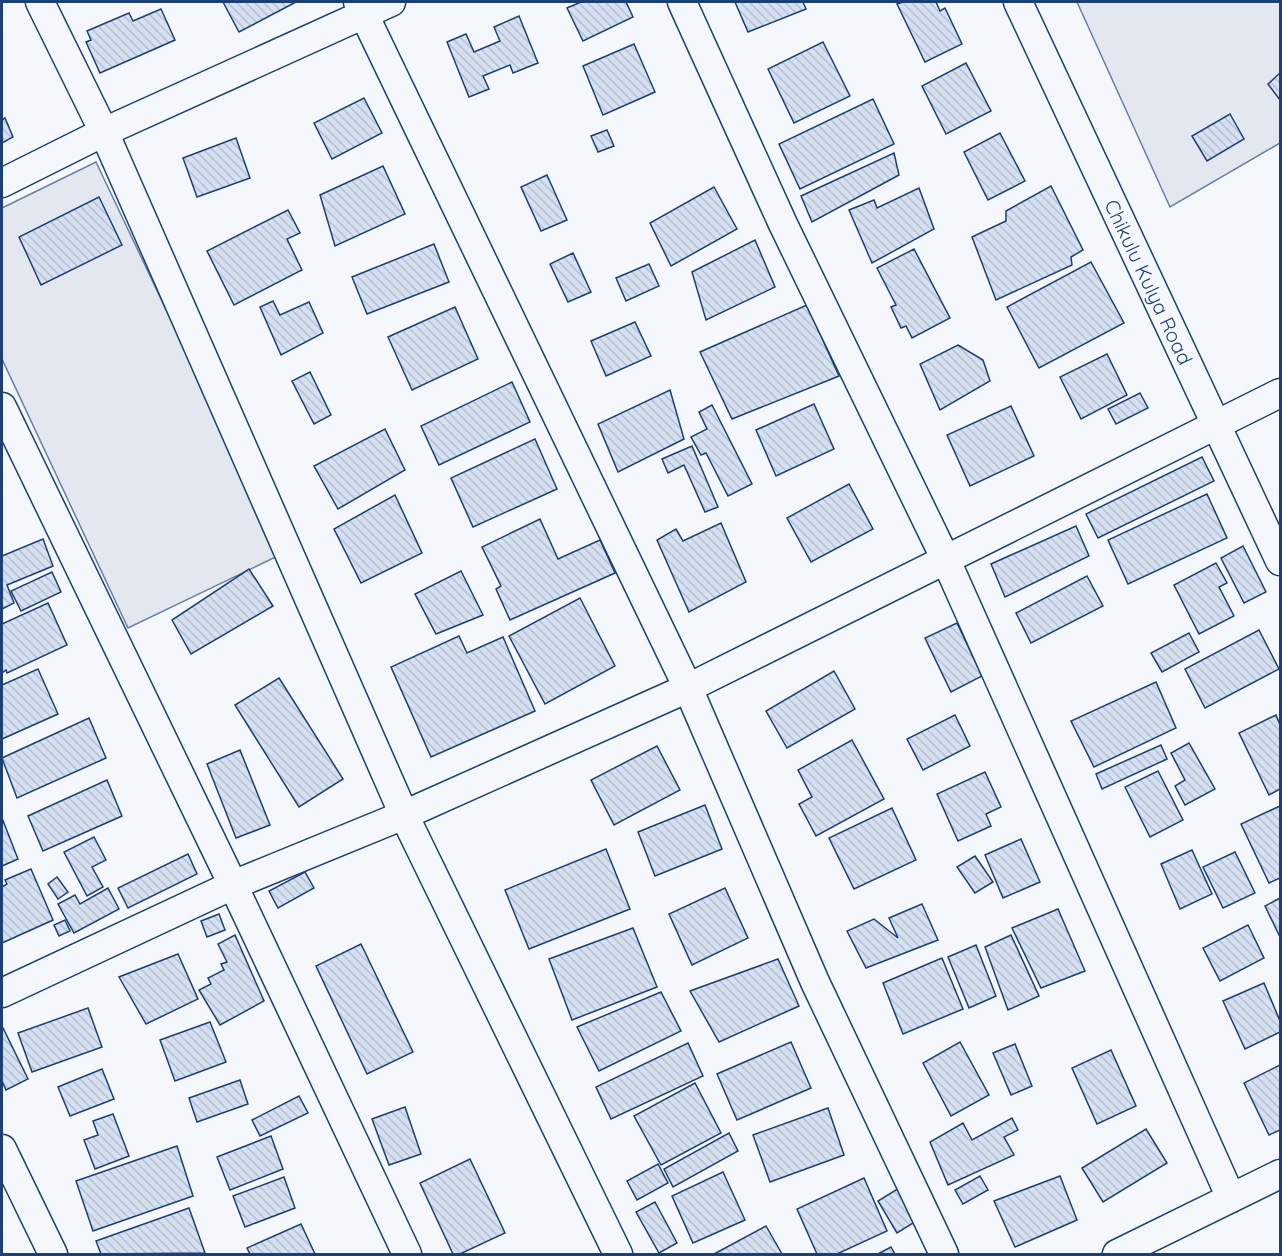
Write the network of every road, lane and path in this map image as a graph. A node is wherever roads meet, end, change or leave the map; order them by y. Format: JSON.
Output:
{"nodes":[{"id":1,"x":40,"y":2,"type":"edge"},
{"id":2,"x":390,"y":2,"type":"edge"},
{"id":3,"x":682,"y":2,"type":"edge"},
{"id":4,"x":1018,"y":2,"type":"edge"},
{"id":5,"x":361,"y":7,"type":"edge"},
{"id":6,"x":104,"y":132,"type":"junction"},
{"id":7,"x":2,"y":183,"type":"edge"},
{"id":8,"x":1281,"y":393,"type":"edge"},
{"id":9,"x":2,"y":407,"type":"edge"},
{"id":10,"x":1218,"y":425,"type":"junction"},
{"id":11,"x":945,"y":558,"type":"junction"},
{"id":12,"x":1281,"y":561,"type":"edge"},
{"id":13,"x":688,"y":688,"type":"junction"},
{"id":14,"x":404,"y":815,"type":"junction"},
{"id":15,"x":233,"y":885,"type":"junction"},
{"id":16,"x":2,"y":993,"type":"edge"},
{"id":17,"x":2,"y":1149,"type":"edge"},
{"id":18,"x":1281,"y":1174,"type":"edge"},
{"id":19,"x":1231,"y":1198,"type":"junction"},
{"id":20,"x":53,"y":1254,"type":"edge"},
{"id":21,"x":407,"y":1254,"type":"edge"},
{"id":22,"x":618,"y":1254,"type":"edge"},
{"id":23,"x":944,"y":1254,"type":"edge"},
{"id":24,"x":1117,"y":1254,"type":"edge"}],
"edges":[{"from":1,"to":6,"type":"street"},
{"from":2,"to":5,"type":"street"},
{"from":3,"to":11,"type":"street"},
{"from":4,"to":10,"type":"street","name":"Chikulu Kulya Road"},
{"from":5,"to":6,"type":"street"},
{"from":5,"to":13,"type":"street"},
{"from":6,"to":7,"type":"street"},
{"from":6,"to":14,"type":"street"},
{"from":8,"to":10,"type":"street"},
{"from":9,"to":15,"type":"street"},
{"from":10,"to":11,"type":"street"},
{"from":10,"to":12,"type":"street","name":"Chikulu Kulya Road"},
{"from":11,"to":13,"type":"street"},
{"from":11,"to":19,"type":"street"},
{"from":13,"to":14,"type":"street"},
{"from":13,"to":23,"type":"street"},
{"from":14,"to":15,"type":"street"},
{"from":14,"to":22,"type":"street"},
{"from":15,"to":16,"type":"street"},
{"from":15,"to":21,"type":"street"},
{"from":17,"to":20,"type":"street"},
{"from":18,"to":19,"type":"street"},
{"from":19,"to":24,"type":"street"}]}
